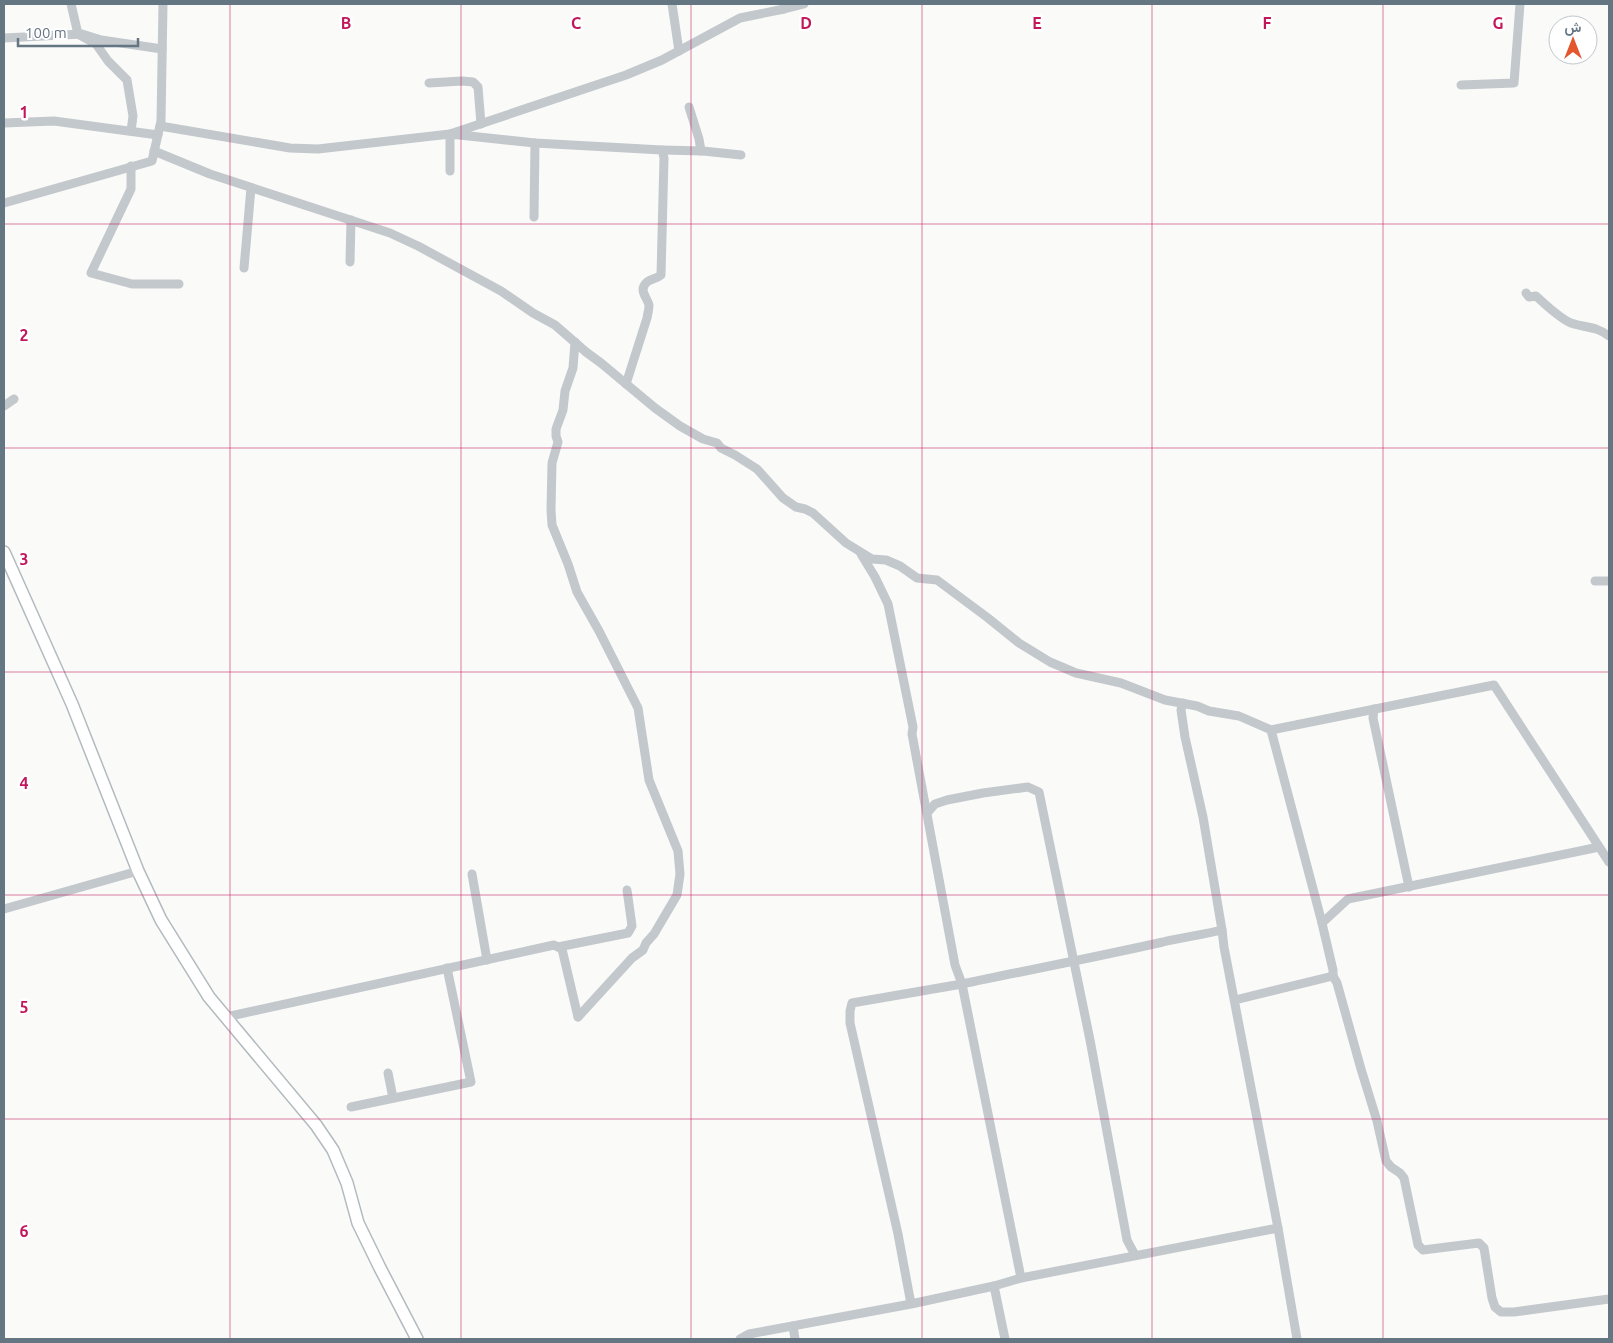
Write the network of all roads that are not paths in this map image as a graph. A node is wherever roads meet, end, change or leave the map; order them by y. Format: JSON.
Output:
{"nodes":[{"id":1,"x":71,"y":4,"type":"edge"},
{"id":2,"x":163,"y":4,"type":"edge"},
{"id":3,"x":672,"y":4,"type":"edge"},
{"id":4,"x":804,"y":4,"type":"edge"},
{"id":5,"x":1520,"y":4,"type":"edge"},
{"id":6,"x":784,"y":6,"type":"edge"},
{"id":7,"x":78,"y":34,"type":"junction"},
{"id":8,"x":4,"y":38,"type":"edge"},
{"id":9,"x":162,"y":48,"type":"junction"},
{"id":10,"x":679,"y":52,"type":"junction"},
{"id":11,"x":429,"y":83,"type":"dead end"},
{"id":12,"x":1461,"y":85,"type":"dead end"},
{"id":13,"x":689,"y":107,"type":"dead end"},
{"id":14,"x":4,"y":123,"type":"edge"},
{"id":15,"x":481,"y":124,"type":"junction"},
{"id":16,"x":159,"y":131,"type":"junction"},
{"id":17,"x":131,"y":132,"type":"junction"},
{"id":18,"x":450,"y":134,"type":"junction"},
{"id":19,"x":535,"y":143,"type":"junction"},
{"id":20,"x":662,"y":150,"type":"junction"},
{"id":21,"x":154,"y":151,"type":"junction"},
{"id":22,"x":701,"y":151,"type":"junction"},
{"id":23,"x":741,"y":155,"type":"dead end"},
{"id":24,"x":131,"y":166,"type":"junction"},
{"id":25,"x":450,"y":172,"type":"dead end"},
{"id":26,"x":251,"y":188,"type":"junction"},
{"id":27,"x":4,"y":203,"type":"edge"},
{"id":28,"x":534,"y":218,"type":"dead end"},
{"id":29,"x":351,"y":220,"type":"junction"},
{"id":30,"x":350,"y":262,"type":"dead end"},
{"id":31,"x":244,"y":268,"type":"dead end"},
{"id":32,"x":179,"y":284,"type":"dead end"},
{"id":33,"x":1526,"y":293,"type":"dead end"},
{"id":34,"x":1609,"y":336,"type":"edge"},
{"id":35,"x":575,"y":342,"type":"junction"},
{"id":36,"x":626,"y":384,"type":"junction"},
{"id":37,"x":14,"y":399,"type":"dead end"},
{"id":38,"x":4,"y":406,"type":"edge"},
{"id":39,"x":860,"y":551,"type":"junction"},
{"id":40,"x":4,"y":552,"type":"edge"},
{"id":41,"x":1595,"y":581,"type":"dead end"},
{"id":42,"x":1609,"y":581,"type":"edge"},
{"id":43,"x":1183,"y":703,"type":"junction"},
{"id":44,"x":1374,"y":709,"type":"junction"},
{"id":45,"x":1271,"y":730,"type":"junction"},
{"id":46,"x":927,"y":813,"type":"junction"},
{"id":47,"x":1599,"y":847,"type":"junction"},
{"id":48,"x":1609,"y":862,"type":"edge"},
{"id":49,"x":138,"y":871,"type":"junction"},
{"id":50,"x":472,"y":874,"type":"dead end"},
{"id":51,"x":1409,"y":887,"type":"junction"},
{"id":52,"x":627,"y":890,"type":"dead end"},
{"id":53,"x":4,"y":909,"type":"edge"},
{"id":54,"x":1322,"y":923,"type":"junction"},
{"id":55,"x":1222,"y":930,"type":"junction"},
{"id":56,"x":558,"y":947,"type":"junction"},
{"id":57,"x":486,"y":960,"type":"junction"},
{"id":58,"x":1074,"y":962,"type":"junction"},
{"id":59,"x":447,"y":968,"type":"junction"},
{"id":60,"x":1333,"y":976,"type":"junction"},
{"id":61,"x":962,"y":984,"type":"junction"},
{"id":62,"x":1235,"y":1000,"type":"junction"},
{"id":63,"x":226,"y":1016,"type":"junction"},
{"id":64,"x":388,"y":1073,"type":"dead end"},
{"id":65,"x":393,"y":1098,"type":"junction"},
{"id":66,"x":351,"y":1108,"type":"dead end"},
{"id":67,"x":1278,"y":1228,"type":"junction"},
{"id":68,"x":1135,"y":1255,"type":"junction"},
{"id":69,"x":1021,"y":1278,"type":"junction"},
{"id":70,"x":994,"y":1286,"type":"junction"},
{"id":71,"x":1609,"y":1299,"type":"edge"},
{"id":72,"x":911,"y":1304,"type":"junction"},
{"id":73,"x":793,"y":1326,"type":"junction"},
{"id":74,"x":417,"y":1339,"type":"edge"},
{"id":75,"x":740,"y":1339,"type":"edge"},
{"id":76,"x":795,"y":1339,"type":"edge"},
{"id":77,"x":1005,"y":1339,"type":"edge"},
{"id":78,"x":1297,"y":1339,"type":"edge"}],
"edges":[{"from":1,"to":7,"type":"street"},
{"from":2,"to":9,"type":"street"},
{"from":3,"to":10,"type":"street"},
{"from":4,"to":6,"type":"street"},
{"from":5,"to":12,"type":"street"},
{"from":6,"to":10,"type":"street"},
{"from":7,"to":8,"type":"street"},
{"from":7,"to":9,"type":"street"},
{"from":7,"to":17,"type":"street"},
{"from":9,"to":16,"type":"street"},
{"from":10,"to":15,"type":"street"},
{"from":11,"to":15,"type":"street"},
{"from":13,"to":22,"type":"street"},
{"from":14,"to":17,"type":"street"},
{"from":15,"to":18,"type":"street"},
{"from":16,"to":17,"type":"street"},
{"from":16,"to":18,"type":"street"},
{"from":16,"to":21,"type":"street"},
{"from":18,"to":19,"type":"street"},
{"from":18,"to":25,"type":"street"},
{"from":19,"to":20,"type":"street"},
{"from":19,"to":28,"type":"street"},
{"from":20,"to":22,"type":"street"},
{"from":20,"to":36,"type":"street"},
{"from":21,"to":24,"type":"street"},
{"from":21,"to":26,"type":"street"},
{"from":22,"to":23,"type":"street"},
{"from":24,"to":27,"type":"street"},
{"from":24,"to":32,"type":"street"},
{"from":26,"to":29,"type":"street"},
{"from":26,"to":31,"type":"street"},
{"from":29,"to":30,"type":"street"},
{"from":29,"to":35,"type":"street"},
{"from":33,"to":34,"type":"street"},
{"from":35,"to":36,"type":"street"},
{"from":35,"to":56,"type":"street"},
{"from":36,"to":39,"type":"street"},
{"from":37,"to":38,"type":"street"},
{"from":39,"to":43,"type":"street"},
{"from":39,"to":46,"type":"street"},
{"from":40,"to":49,"type":"street"},
{"from":41,"to":42,"type":"street"},
{"from":43,"to":45,"type":"street"},
{"from":43,"to":55,"type":"street"},
{"from":44,"to":45,"type":"street"},
{"from":44,"to":47,"type":"street"},
{"from":44,"to":51,"type":"street"},
{"from":45,"to":54,"type":"street"},
{"from":46,"to":58,"type":"street"},
{"from":46,"to":61,"type":"street"},
{"from":47,"to":48,"type":"street"},
{"from":47,"to":51,"type":"street"},
{"from":49,"to":53,"type":"street"},
{"from":49,"to":63,"type":"street"},
{"from":50,"to":57,"type":"street"},
{"from":51,"to":54,"type":"street"},
{"from":52,"to":56,"type":"street"},
{"from":54,"to":60,"type":"street"},
{"from":55,"to":58,"type":"street"},
{"from":55,"to":62,"type":"street"},
{"from":56,"to":57,"type":"street"},
{"from":57,"to":59,"type":"street"},
{"from":58,"to":61,"type":"street"},
{"from":58,"to":68,"type":"street"},
{"from":59,"to":63,"type":"street"},
{"from":59,"to":65,"type":"street"},
{"from":60,"to":62,"type":"street"},
{"from":60,"to":71,"type":"street"},
{"from":61,"to":69,"type":"street"},
{"from":61,"to":72,"type":"street"},
{"from":62,"to":67,"type":"street"},
{"from":63,"to":74,"type":"street"},
{"from":64,"to":65,"type":"street"},
{"from":65,"to":66,"type":"street"},
{"from":67,"to":68,"type":"street"},
{"from":67,"to":78,"type":"street"},
{"from":68,"to":69,"type":"street"},
{"from":69,"to":70,"type":"street"},
{"from":70,"to":72,"type":"street"},
{"from":70,"to":77,"type":"street"},
{"from":72,"to":73,"type":"street"},
{"from":73,"to":75,"type":"street"},
{"from":73,"to":76,"type":"street"}]}
